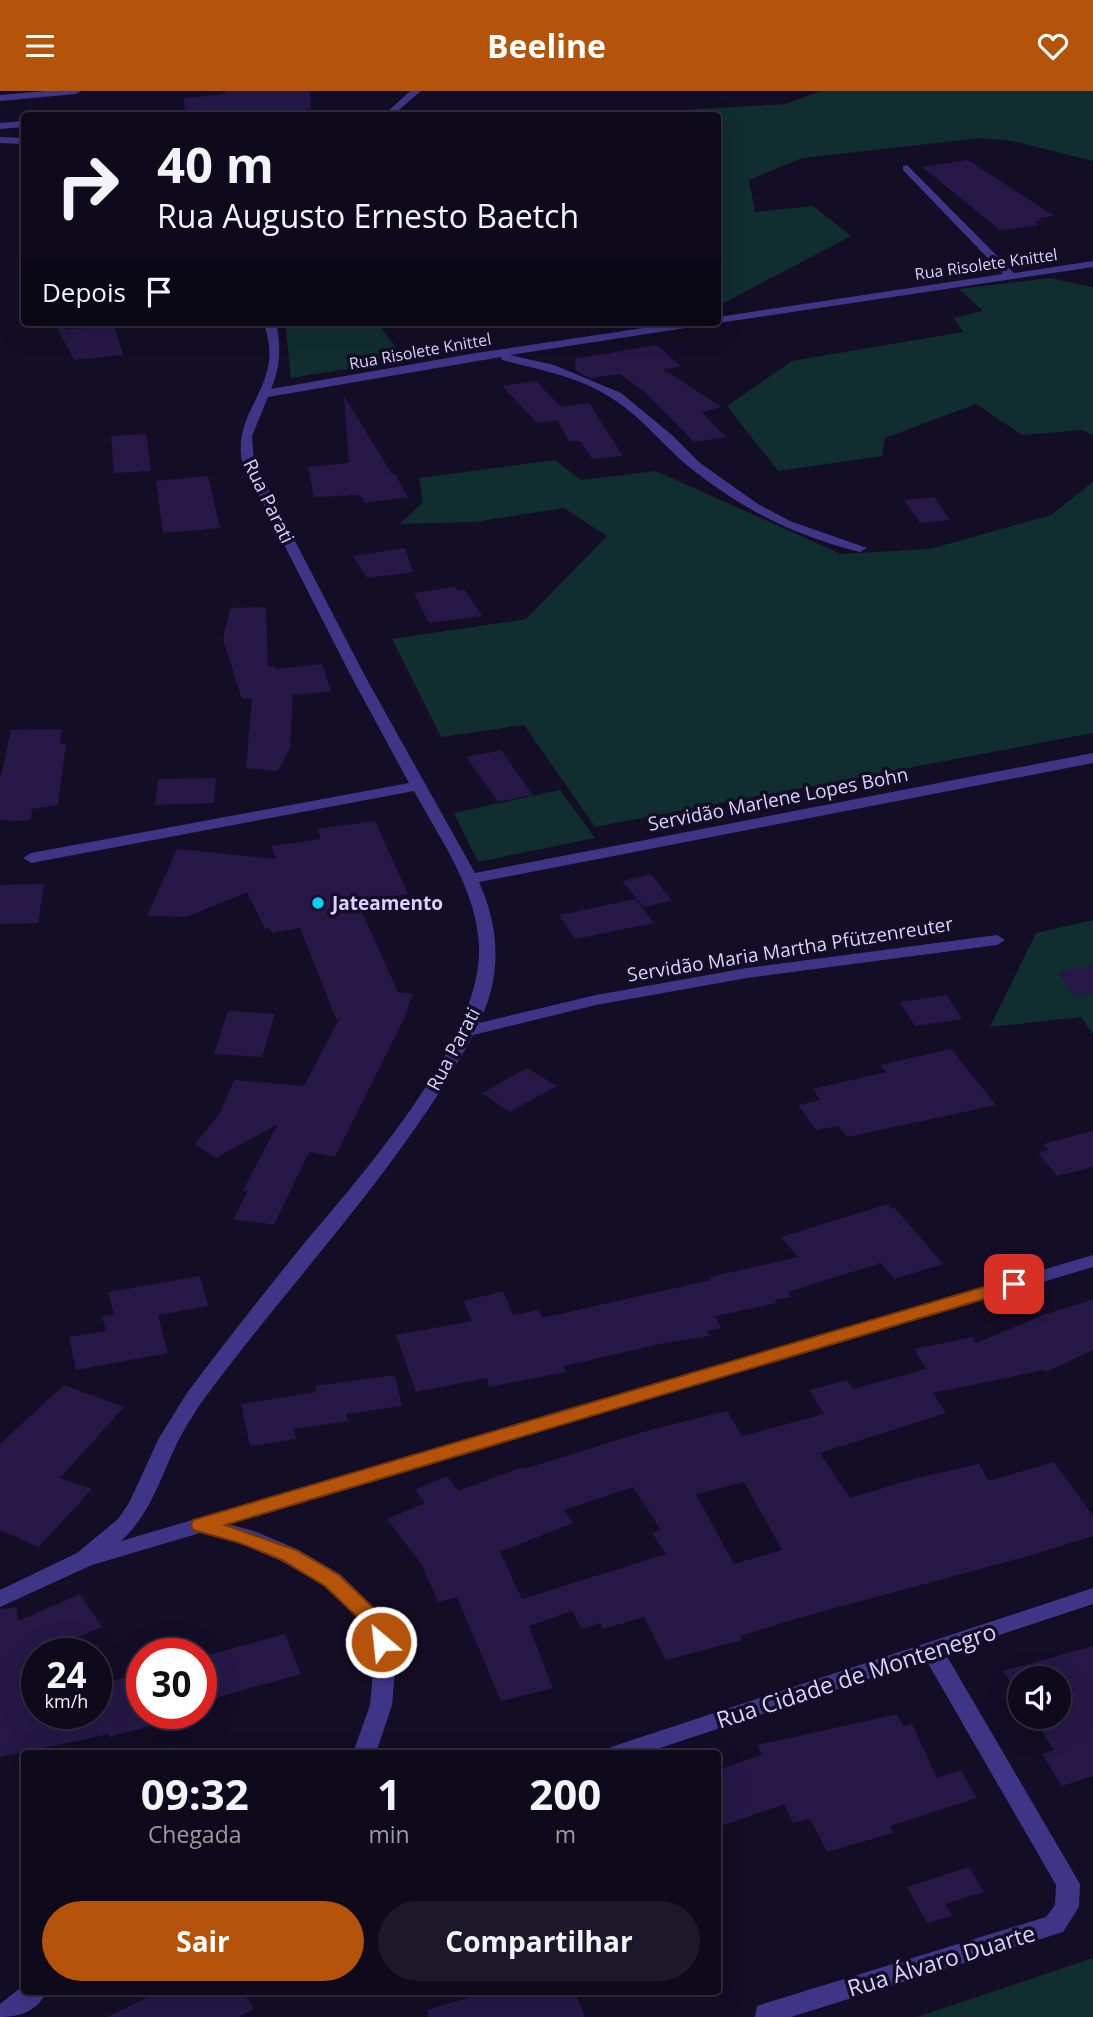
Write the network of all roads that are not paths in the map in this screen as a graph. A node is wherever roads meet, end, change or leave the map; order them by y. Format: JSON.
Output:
{"nodes":[{"id":1,"x":76,"y":91,"type":"edge"},
{"id":2,"x":416,"y":91,"type":"edge"},
{"id":3,"x":0,"y":98,"type":"edge"},
{"id":4,"x":392,"y":112,"type":"edge"},
{"id":5,"x":21,"y":124,"type":"edge"},
{"id":6,"x":0,"y":126,"type":"edge"},
{"id":7,"x":0,"y":140,"type":"edge"},
{"id":8,"x":21,"y":141,"type":"edge"},
{"id":9,"x":907,"y":168,"type":"dead end"},
{"id":10,"x":1093,"y":264,"type":"edge"},
{"id":11,"x":1011,"y":276,"type":"junction"},
{"id":12,"x":721,"y":320,"type":"edge"},
{"id":13,"x":271,"y":326,"type":"edge"},
{"id":14,"x":679,"y":326,"type":"edge"},
{"id":15,"x":476,"y":357,"type":"junction"},
{"id":16,"x":265,"y":394,"type":"junction"},
{"id":17,"x":860,"y":548,"type":"dead end"},
{"id":18,"x":1093,"y":758,"type":"edge"},
{"id":19,"x":418,"y":786,"type":"junction"},
{"id":20,"x":31,"y":858,"type":"dead end"},
{"id":21,"x":470,"y":879,"type":"junction"},
{"id":22,"x":997,"y":940,"type":"dead end"},
{"id":23,"x":467,"y":1031,"type":"junction"},
{"id":24,"x":1093,"y":1261,"type":"edge"},
{"id":25,"x":200,"y":1525,"type":"junction"},
{"id":26,"x":85,"y":1559,"type":"junction"},
{"id":27,"x":1093,"y":1596,"type":"edge"},
{"id":28,"x":0,"y":1599,"type":"edge"},
{"id":29,"x":932,"y":1650,"type":"junction"},
{"id":30,"x":366,"y":1750,"type":"edge"},
{"id":31,"x":628,"y":1750,"type":"edge"},
{"id":32,"x":30,"y":1995,"type":"edge"},
{"id":33,"x":766,"y":2014,"type":"dead end"},
{"id":34,"x":3,"y":2017,"type":"edge"}],
"edges":[{"from":1,"to":3,"type":"street"},
{"from":2,"to":4,"type":"street"},
{"from":5,"to":6,"type":"street"},
{"from":7,"to":8,"type":"street"},
{"from":9,"to":11,"type":"street"},
{"from":10,"to":11,"type":"street","name":"Rua Risolete Knittel"},
{"from":11,"to":12,"type":"street","name":"Rua Risolete Knittel"},
{"from":13,"to":16,"type":"street","name":"Rua Parati"},
{"from":14,"to":15,"type":"street","name":"Rua Risolete Knittel"},
{"from":15,"to":16,"type":"street","name":"Rua Risolete Knittel"},
{"from":15,"to":17,"type":"street"},
{"from":16,"to":19,"type":"street","name":"Rua Parati"},
{"from":18,"to":21,"type":"street","name":"Servidão Marlene Lopes Bohn"},
{"from":19,"to":20,"type":"street"},
{"from":19,"to":21,"type":"street","name":"Rua Parati"},
{"from":21,"to":23,"type":"street","name":"Rua Parati"},
{"from":22,"to":23,"type":"street","name":"Servidão Maria Martha Pfützenreuter"},
{"from":23,"to":26,"type":"street","name":"Rua Parati"},
{"from":24,"to":25,"type":"street"},
{"from":25,"to":26,"type":"street"},
{"from":25,"to":30,"type":"street"},
{"from":26,"to":28,"type":"street"},
{"from":27,"to":29,"type":"street","name":"Rua Cidade de Montenegro"},
{"from":29,"to":31,"type":"street","name":"Rua Cidade de Montenegro"},
{"from":29,"to":33,"type":"street","name":"Rua Álvaro Duarte"},
{"from":32,"to":34,"type":"street"}]}
